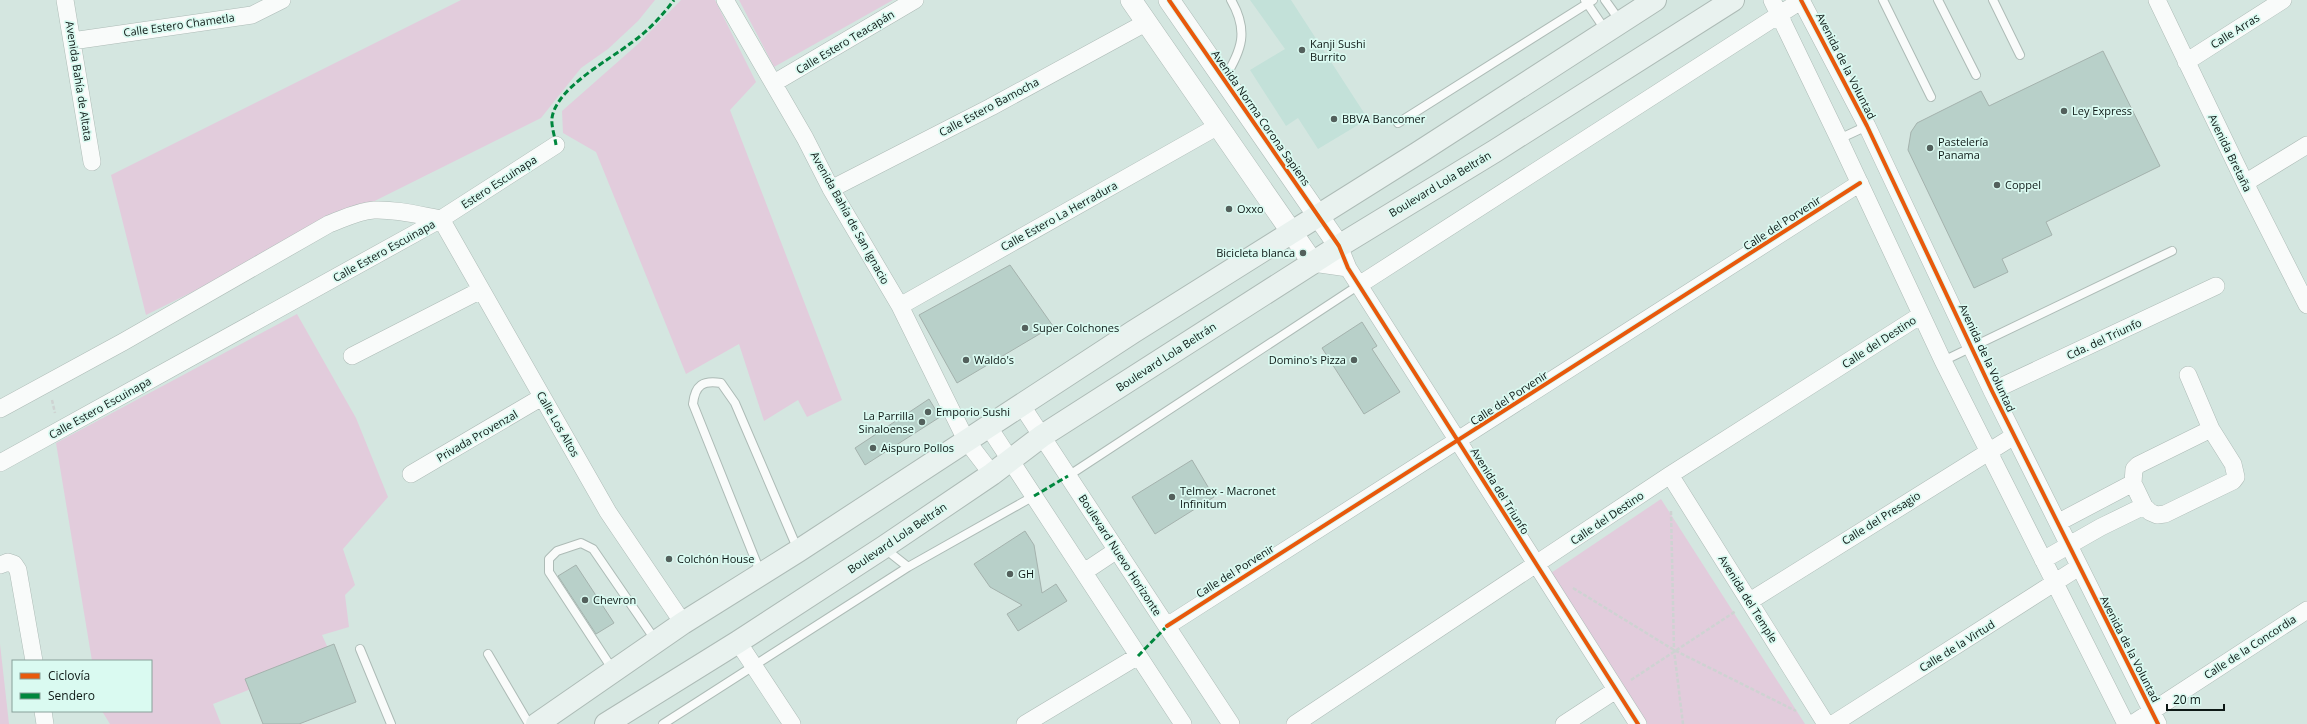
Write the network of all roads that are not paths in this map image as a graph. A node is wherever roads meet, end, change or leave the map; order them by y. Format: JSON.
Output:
{"nodes":[{"id":1,"x":66,"y":0,"type":"edge"},
{"id":2,"x":282,"y":0,"type":"edge"},
{"id":3,"x":725,"y":0,"type":"edge"},
{"id":4,"x":915,"y":0,"type":"edge"},
{"id":5,"x":1131,"y":0,"type":"edge"},
{"id":6,"x":1169,"y":0,"type":"edge"},
{"id":7,"x":1231,"y":0,"type":"edge"},
{"id":8,"x":1605,"y":0,"type":"edge"},
{"id":9,"x":1655,"y":0,"type":"edge"},
{"id":10,"x":1733,"y":0,"type":"edge"},
{"id":11,"x":1802,"y":0,"type":"edge"},
{"id":12,"x":1883,"y":0,"type":"edge"},
{"id":13,"x":1938,"y":0,"type":"edge"},
{"id":14,"x":1993,"y":0,"type":"edge"},
{"id":15,"x":2157,"y":0,"type":"edge"},
{"id":16,"x":2283,"y":0,"type":"edge"},
{"id":17,"x":1589,"y":1,"type":"edge"},
{"id":18,"x":1776,"y":7,"type":"edge"},
{"id":19,"x":1146,"y":22,"type":"junction"},
{"id":20,"x":1614,"y":27,"type":"junction"},
{"id":21,"x":72,"y":41,"type":"junction"},
{"id":22,"x":2020,"y":55,"type":"dead end"},
{"id":23,"x":2186,"y":62,"type":"junction"},
{"id":24,"x":1976,"y":75,"type":"dead end"},
{"id":25,"x":1224,"y":80,"type":"junction"},
{"id":26,"x":774,"y":83,"type":"junction"},
{"id":27,"x":1931,"y":97,"type":"dead end"},
{"id":28,"x":1398,"y":123,"type":"dead end"},
{"id":29,"x":1218,"y":126,"type":"junction"},
{"id":30,"x":1867,"y":126,"type":"junction"},
{"id":31,"x":1840,"y":139,"type":"junction"},
{"id":32,"x":556,"y":145,"type":"dead end"},
{"id":33,"x":2307,"y":145,"type":"edge"},
{"id":34,"x":92,"y":162,"type":"dead end"},
{"id":35,"x":1860,"y":183,"type":"junction"},
{"id":36,"x":2245,"y":183,"type":"junction"},
{"id":37,"x":831,"y":189,"type":"junction"},
{"id":38,"x":1318,"y":215,"type":"junction"},
{"id":39,"x":441,"y":219,"type":"junction"},
{"id":40,"x":1291,"y":231,"type":"junction"},
{"id":41,"x":1339,"y":246,"type":"junction"},
{"id":42,"x":2172,"y":251,"type":"dead end"},
{"id":43,"x":1313,"y":263,"type":"junction"},
{"id":44,"x":1348,"y":268,"type":"junction"},
{"id":45,"x":1359,"y":285,"type":"junction"},
{"id":46,"x":2216,"y":286,"type":"dead end"},
{"id":47,"x":481,"y":290,"type":"junction"},
{"id":48,"x":2307,"y":305,"type":"edge"},
{"id":49,"x":900,"y":306,"type":"junction"},
{"id":50,"x":1921,"y":315,"type":"junction"},
{"id":51,"x":1971,"y":346,"type":"junction"},
{"id":52,"x":352,"y":356,"type":"dead end"},
{"id":53,"x":1943,"y":361,"type":"junction"},
{"id":54,"x":2188,"y":375,"type":"dead end"},
{"id":55,"x":1992,"y":391,"type":"junction"},
{"id":56,"x":542,"y":397,"type":"junction"},
{"id":57,"x":1022,"y":406,"type":"junction"},
{"id":58,"x":0,"y":409,"type":"edge"},
{"id":59,"x":988,"y":426,"type":"junction"},
{"id":60,"x":2211,"y":429,"type":"junction"},
{"id":61,"x":1042,"y":436,"type":"junction"},
{"id":62,"x":2014,"y":436,"type":"junction"},
{"id":63,"x":966,"y":440,"type":"junction"},
{"id":64,"x":1458,"y":441,"type":"junction"},
{"id":65,"x":1987,"y":451,"type":"junction"},
{"id":66,"x":1,"y":459,"type":"edge"},
{"id":67,"x":1010,"y":460,"type":"junction"},
{"id":68,"x":411,"y":474,"type":"dead end"},
{"id":69,"x":992,"y":474,"type":"junction"},
{"id":70,"x":1670,"y":475,"type":"junction"},
{"id":71,"x":1068,"y":476,"type":"junction"},
{"id":72,"x":2133,"y":483,"type":"junction"},
{"id":73,"x":1034,"y":496,"type":"junction"},
{"id":74,"x":2090,"y":505,"type":"junction"},
{"id":75,"x":2144,"y":506,"type":"junction"},
{"id":76,"x":2059,"y":522,"type":"junction"},
{"id":77,"x":2101,"y":527,"type":"junction"},
{"id":78,"x":2068,"y":545,"type":"junction"},
{"id":79,"x":884,"y":547,"type":"junction"},
{"id":80,"x":1117,"y":550,"type":"junction"},
{"id":81,"x":798,"y":551,"type":"junction"},
{"id":82,"x":2043,"y":560,"type":"junction"},
{"id":83,"x":0,"y":565,"type":"edge"},
{"id":84,"x":1537,"y":565,"type":"junction"},
{"id":85,"x":908,"y":566,"type":"junction"},
{"id":86,"x":2079,"y":567,"type":"junction"},
{"id":87,"x":1084,"y":572,"type":"junction"},
{"id":88,"x":761,"y":574,"type":"junction"},
{"id":89,"x":2054,"y":583,"type":"junction"},
{"id":90,"x":1750,"y":602,"type":"junction"},
{"id":91,"x":2307,"y":610,"type":"edge"},
{"id":92,"x":683,"y":623,"type":"junction"},
{"id":93,"x":1166,"y":626,"type":"junction"},
{"id":94,"x":656,"y":642,"type":"junction"},
{"id":95,"x":738,"y":642,"type":"junction"},
{"id":96,"x":360,"y":649,"type":"dead end"},
{"id":97,"x":488,"y":654,"type":"dead end"},
{"id":98,"x":1138,"y":656,"type":"junction"},
{"id":99,"x":34,"y":660,"type":"edge"},
{"id":100,"x":755,"y":666,"type":"junction"},
{"id":101,"x":613,"y":670,"type":"junction"},
{"id":102,"x":1616,"y":690,"type":"junction"},
{"id":103,"x":43,"y":712,"type":"edge"},
{"id":104,"x":2154,"y":718,"type":"edge"},
{"id":105,"x":611,"y":723,"type":"edge"},
{"id":106,"x":45,"y":724,"type":"edge"},
{"id":107,"x":391,"y":724,"type":"edge"},
{"id":108,"x":529,"y":724,"type":"edge"},
{"id":109,"x":537,"y":724,"type":"edge"},
{"id":110,"x":663,"y":724,"type":"edge"},
{"id":111,"x":792,"y":724,"type":"edge"},
{"id":112,"x":1025,"y":724,"type":"edge"},
{"id":113,"x":1183,"y":724,"type":"edge"},
{"id":114,"x":1231,"y":724,"type":"edge"},
{"id":115,"x":1295,"y":724,"type":"edge"},
{"id":116,"x":1564,"y":724,"type":"edge"},
{"id":117,"x":1638,"y":724,"type":"edge"},
{"id":118,"x":1826,"y":724,"type":"edge"},
{"id":119,"x":1834,"y":724,"type":"edge"},
{"id":120,"x":2126,"y":724,"type":"edge"},
{"id":121,"x":2132,"y":724,"type":"edge"}],
"edges":[{"from":1,"to":21,"type":"street","name":"Avenida Bahía de Altata"},
{"from":2,"to":21,"type":"street","name":"Calle Estero Chametla"},
{"from":3,"to":26,"type":"street","name":"Avenida Bahía de San Ignacio"},
{"from":4,"to":26,"type":"street","name":"Calle Estero Teacapán"},
{"from":5,"to":19,"type":"street"},
{"from":6,"to":25,"type":"street","name":"Avenida Norma Corona Sapiens"},
{"from":7,"to":25,"type":"lane"},
{"from":8,"to":20,"type":"lane"},
{"from":9,"to":20,"type":"main road"},
{"from":10,"to":41,"type":"main road","name":"Boulevard Lola Beltrán"},
{"from":11,"to":18,"type":"street"},
{"from":11,"to":30,"type":"street","name":"Avenida de la Voluntad"},
{"from":12,"to":27,"type":"lane"},
{"from":13,"to":24,"type":"lane"},
{"from":14,"to":22,"type":"lane"},
{"from":15,"to":23,"type":"street","name":"Avenida Bretaña"},
{"from":16,"to":23,"type":"street","name":"Calle Arras"},
{"from":17,"to":20,"type":"lane"},
{"from":17,"to":28,"type":"lane"},
{"from":18,"to":31,"type":"street"},
{"from":18,"to":45,"type":"street"},
{"from":19,"to":29,"type":"street"},
{"from":19,"to":37,"type":"street","name":"Calle Estero Bamocha"},
{"from":20,"to":38,"type":"main road"},
{"from":21,"to":34,"type":"street","name":"Avenida Bahía de Altata"},
{"from":23,"to":36,"type":"street","name":"Avenida Bretaña"},
{"from":25,"to":38,"type":"street","name":"Avenida Norma Corona Sapiens"},
{"from":26,"to":37,"type":"street","name":"Avenida Bahía de San Ignacio"},
{"from":29,"to":40,"type":"street"},
{"from":29,"to":49,"type":"street","name":"Calle Estero La Herradura"},
{"from":30,"to":31,"type":"lane"},
{"from":30,"to":51,"type":"street","name":"Avenida de la Voluntad"},
{"from":31,"to":35,"type":"street"},
{"from":32,"to":39,"type":"street","name":"Estero Escuinapa"},
{"from":33,"to":36,"type":"street"},
{"from":35,"to":50,"type":"street"},
{"from":35,"to":64,"type":"street","name":"Calle del Porvenir"},
{"from":36,"to":48,"type":"street","name":"Avenida Bretaña"},
{"from":37,"to":49,"type":"street","name":"Avenida Bahía de San Ignacio"},
{"from":38,"to":40,"type":"main road"},
{"from":38,"to":41,"type":"street","name":"Avenida Norma Corona Sapiens"},
{"from":39,"to":47,"type":"street","name":"Calle Los Altos"},
{"from":39,"to":58,"type":"street","name":"Calle Estero Escuinapa"},
{"from":39,"to":66,"type":"street","name":"Calle Estero Escuinapa"},
{"from":40,"to":43,"type":"street"},
{"from":40,"to":57,"type":"main road"},
{"from":41,"to":43,"type":"main road","name":"Boulevard Lola Beltrán"},
{"from":41,"to":44,"type":"street","name":"Avenida del Triunfo"},
{"from":42,"to":51,"type":"lane"},
{"from":43,"to":44,"type":"street"},
{"from":43,"to":61,"type":"main road","name":"Boulevard Lola Beltrán"},
{"from":44,"to":45,"type":"street","name":"Avenida del Triunfo"},
{"from":45,"to":64,"type":"street","name":"Avenida del Triunfo"},
{"from":45,"to":71,"type":"lane"},
{"from":46,"to":55,"type":"street","name":"Cda. del Triunfo"},
{"from":47,"to":52,"type":"street"},
{"from":47,"to":56,"type":"street","name":"Calle Los Altos"},
{"from":49,"to":63,"type":"street","name":"Avenida Bahía de San Ignacio"},
{"from":50,"to":53,"type":"street"},
{"from":50,"to":70,"type":"street","name":"Calle del Destino"},
{"from":51,"to":53,"type":"lane"},
{"from":51,"to":55,"type":"street","name":"Avenida de la Voluntad"},
{"from":53,"to":65,"type":"street"},
{"from":54,"to":60,"type":"street"},
{"from":55,"to":62,"type":"street","name":"Avenida de la Voluntad"},
{"from":56,"to":68,"type":"street","name":"Privada Provenzal"},
{"from":56,"to":92,"type":"street","name":"Calle Los Altos"},
{"from":57,"to":59,"type":"main road"},
{"from":57,"to":61,"type":"street","name":"Boulevard Nuevo Horizonte"},
{"from":59,"to":63,"type":"main road"},
{"from":59,"to":67,"type":"street"},
{"from":60,"to":72,"type":"street"},
{"from":60,"to":75,"type":"street"},
{"from":61,"to":67,"type":"main road","name":"Boulevard Lola Beltrán"},
{"from":61,"to":71,"type":"street","name":"Boulevard Nuevo Horizonte"},
{"from":62,"to":65,"type":"street","name":"Calle del Presagio"},
{"from":62,"to":76,"type":"street","name":"Avenida de la Voluntad"},
{"from":63,"to":69,"type":"street","name":"Avenida Bahía de San Ignacio"},
{"from":63,"to":81,"type":"main road"},
{"from":64,"to":84,"type":"street","name":"Avenida del Triunfo"},
{"from":64,"to":93,"type":"street","name":"Calle del Porvenir"},
{"from":65,"to":82,"type":"street"},
{"from":65,"to":90,"type":"street","name":"Calle del Presagio"},
{"from":67,"to":69,"type":"main road","name":"Boulevard Lola Beltrán"},
{"from":67,"to":73,"type":"street"},
{"from":69,"to":79,"type":"main road","name":"Boulevard Lola Beltrán"},
{"from":70,"to":84,"type":"street","name":"Calle del Destino"},
{"from":70,"to":90,"type":"street","name":"Avenida del Temple"},
{"from":71,"to":80,"type":"street","name":"Boulevard Nuevo Horizonte"},
{"from":72,"to":74,"type":"street"},
{"from":72,"to":75,"type":"street"},
{"from":73,"to":85,"type":"lane"},
{"from":73,"to":87,"type":"street"},
{"from":74,"to":76,"type":"street"},
{"from":74,"to":77,"type":"street"},
{"from":75,"to":77,"type":"street"},
{"from":76,"to":78,"type":"street","name":"Avenida de la Voluntad"},
{"from":77,"to":78,"type":"street"},
{"from":78,"to":82,"type":"street"},
{"from":78,"to":86,"type":"street","name":"Avenida de la Voluntad"},
{"from":79,"to":85,"type":"lane"},
{"from":79,"to":95,"type":"main road","name":"Boulevard Lola Beltrán"},
{"from":80,"to":87,"type":"street"},
{"from":80,"to":93,"type":"street","name":"Boulevard Nuevo Horizonte"},
{"from":81,"to":88,"type":"main road"},
{"from":81,"to":88,"type":"lane"},
{"from":82,"to":89,"type":"street"},
{"from":83,"to":99,"type":"street"},
{"from":84,"to":102,"type":"street","name":"Avenida del Triunfo"},
{"from":84,"to":115,"type":"street","name":"Calle del Destino"},
{"from":85,"to":100,"type":"lane"},
{"from":86,"to":89,"type":"street","name":"Calle de la Virtud"},
{"from":86,"to":104,"type":"street","name":"Avenida de la Voluntad"},
{"from":87,"to":98,"type":"street"},
{"from":88,"to":92,"type":"main road"},
{"from":89,"to":119,"type":"street","name":"Calle de la Virtud"},
{"from":89,"to":120,"type":"street"},
{"from":90,"to":118,"type":"street","name":"Avenida del Temple"},
{"from":91,"to":104,"type":"street","name":"Calle de la Concordia"},
{"from":92,"to":94,"type":"main road"},
{"from":93,"to":114,"type":"street","name":"Boulevard Nuevo Horizonte"},
{"from":94,"to":101,"type":"main road"},
{"from":94,"to":101,"type":"lane"},
{"from":95,"to":100,"type":"street"},
{"from":95,"to":105,"type":"main road","name":"Boulevard Lola Beltrán"},
{"from":96,"to":107,"type":"lane"},
{"from":97,"to":108,"type":"lane"},
{"from":98,"to":112,"type":"street"},
{"from":98,"to":113,"type":"street"},
{"from":100,"to":110,"type":"lane"},
{"from":100,"to":111,"type":"street"},
{"from":101,"to":109,"type":"main road"},
{"from":102,"to":116,"type":"street"},
{"from":102,"to":117,"type":"street","name":"Avenida del Triunfo"},
{"from":103,"to":106,"type":"street"},
{"from":104,"to":121,"type":"street","name":"Calle de la Concordia"}]}
